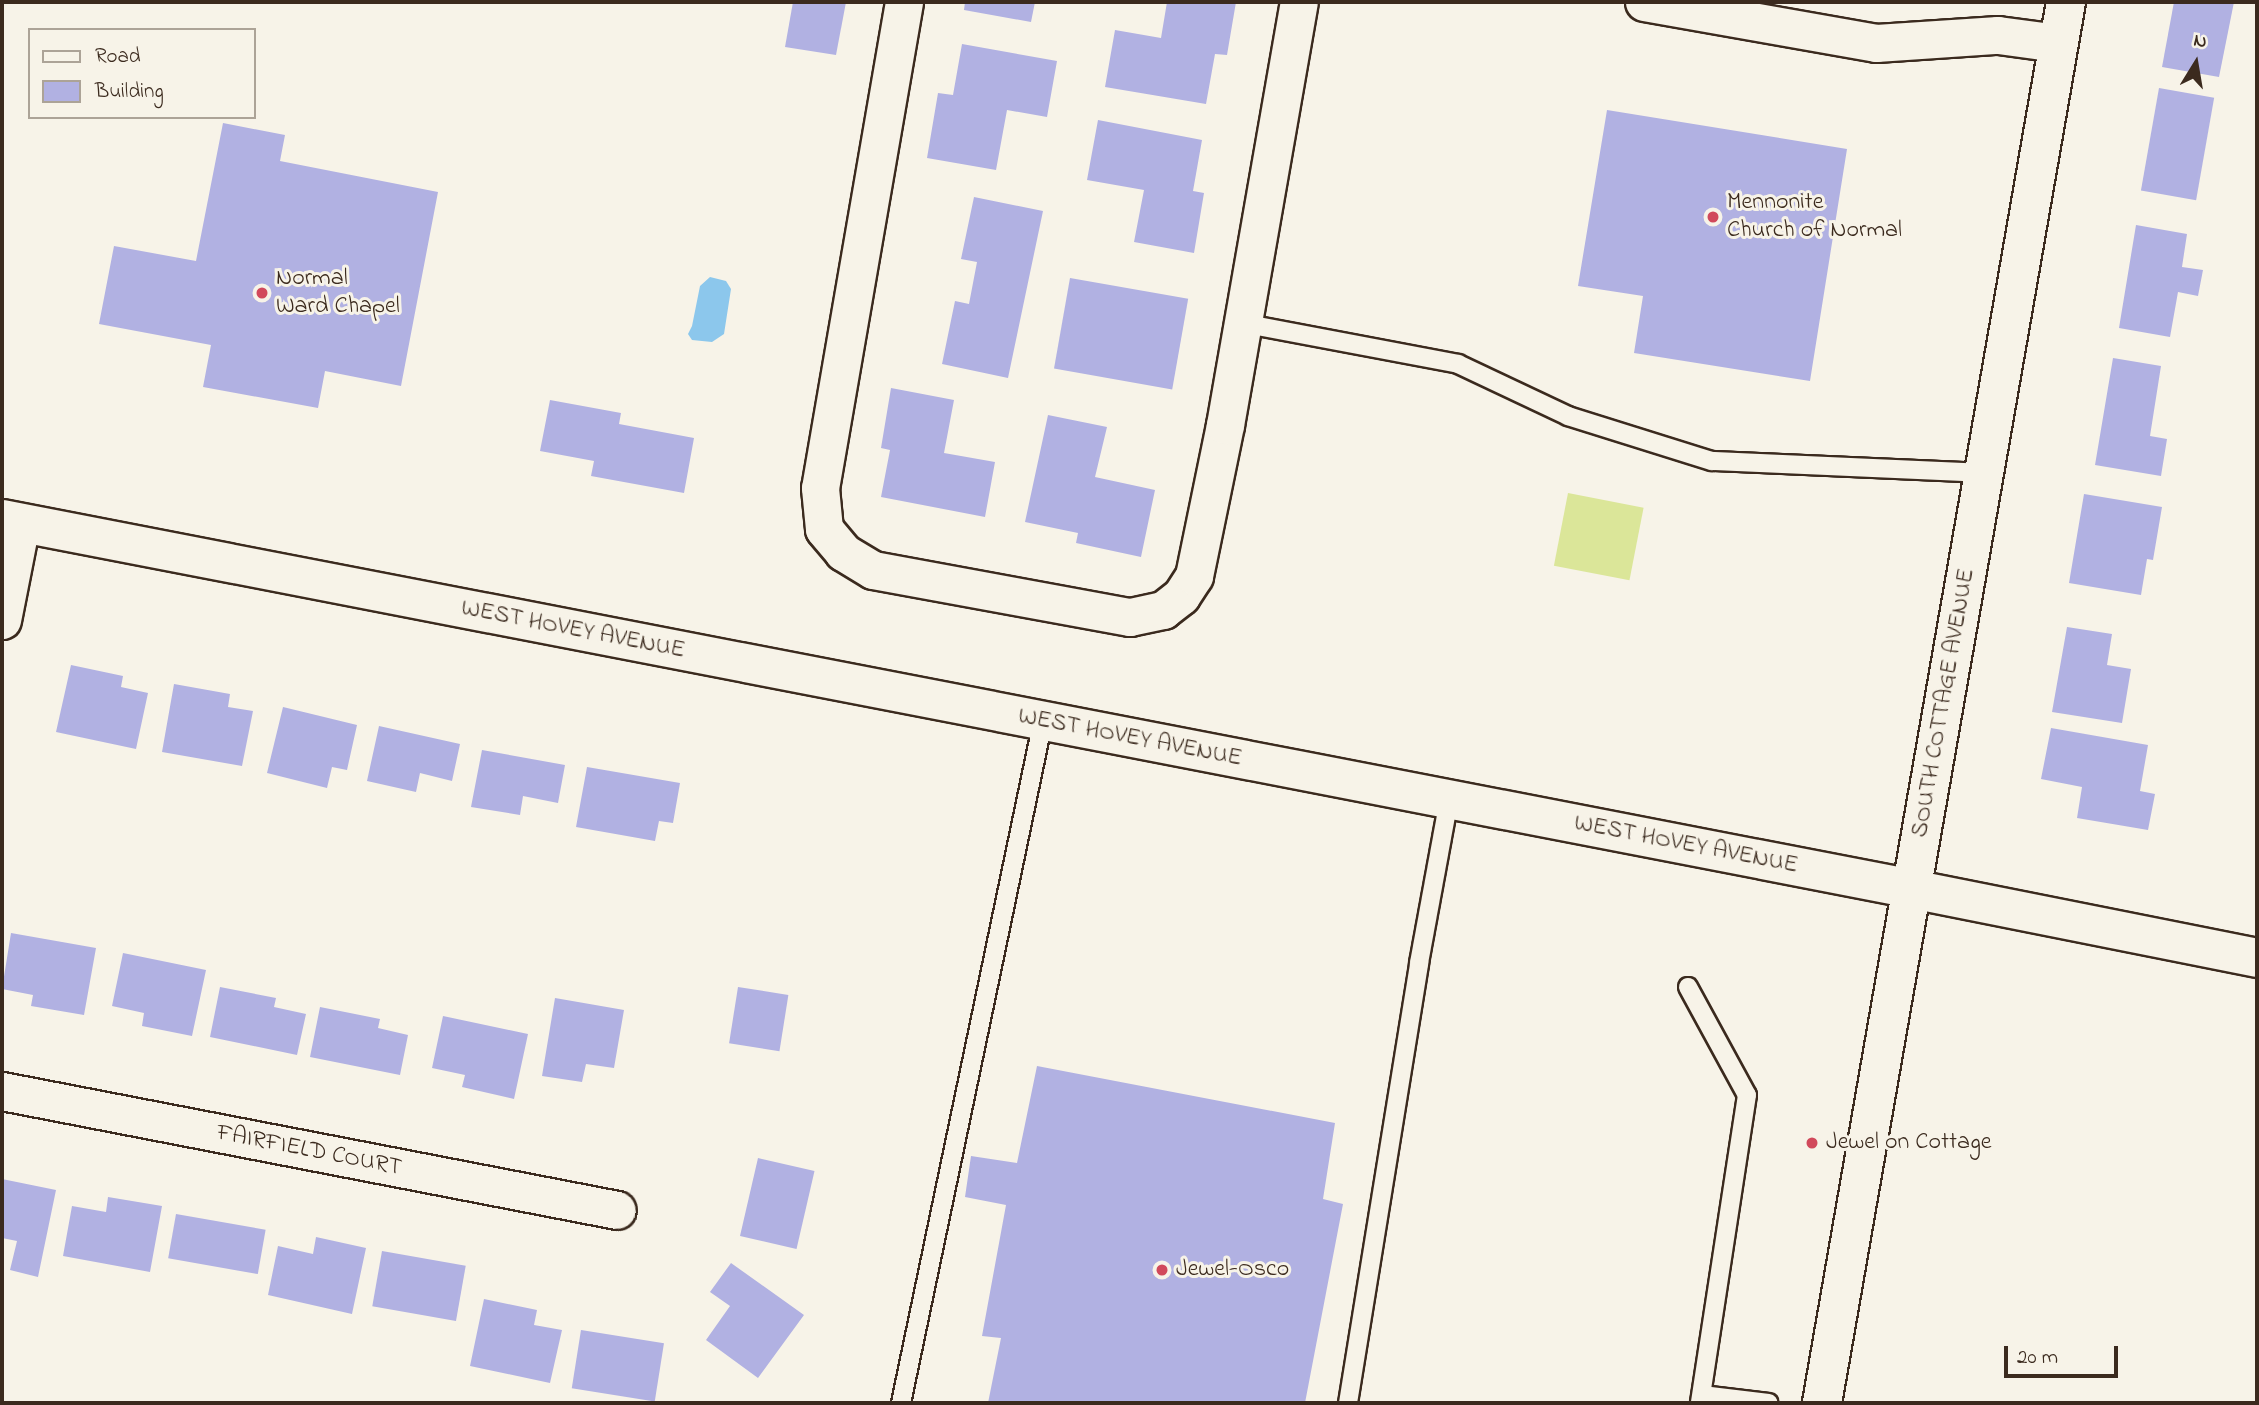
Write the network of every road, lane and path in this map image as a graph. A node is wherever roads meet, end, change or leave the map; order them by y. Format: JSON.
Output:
{"nodes":[{"id":1,"x":904,"y":2,"type":"edge"},
{"id":2,"x":1299,"y":2,"type":"edge"},
{"id":3,"x":1643,"y":2,"type":"edge"},
{"id":4,"x":2066,"y":2,"type":"edge"},
{"id":5,"x":2059,"y":43,"type":"junction"},
{"id":6,"x":1242,"y":323,"type":"junction"},
{"id":7,"x":1983,"y":473,"type":"junction"},
{"id":8,"x":12,"y":521,"type":"edge"},
{"id":9,"x":2,"y":620,"type":"edge"},
{"id":10,"x":1043,"y":721,"type":"junction"},
{"id":11,"x":1449,"y":800,"type":"junction"},
{"id":12,"x":1912,"y":889,"type":"junction"},
{"id":13,"x":2257,"y":958,"type":"edge"},
{"id":14,"x":1688,"y":987,"type":"dead end"},
{"id":15,"x":2,"y":1091,"type":"edge"},
{"id":16,"x":617,"y":1210,"type":"dead end"},
{"id":17,"x":1701,"y":1399,"type":"edge"},
{"id":18,"x":901,"y":1403,"type":"edge"},
{"id":19,"x":1348,"y":1403,"type":"edge"},
{"id":20,"x":1769,"y":1403,"type":"edge"},
{"id":21,"x":1822,"y":1403,"type":"edge"}],
"edges":[{"from":1,"to":6,"type":"street"},
{"from":2,"to":6,"type":"street"},
{"from":3,"to":5,"type":"street"},
{"from":4,"to":5,"type":"street","name":"SOUTH COTTAGE AVENUE"},
{"from":5,"to":7,"type":"street","name":"SOUTH COTTAGE AVENUE"},
{"from":6,"to":7,"type":"lane"},
{"from":7,"to":12,"type":"street","name":"SOUTH COTTAGE AVENUE"},
{"from":8,"to":9,"type":"street"},
{"from":8,"to":10,"type":"street","name":"WEST HOVEY AVENUE"},
{"from":10,"to":11,"type":"street","name":"WEST HOVEY AVENUE"},
{"from":10,"to":18,"type":"lane"},
{"from":11,"to":12,"type":"street","name":"WEST HOVEY AVENUE"},
{"from":11,"to":19,"type":"lane"},
{"from":12,"to":13,"type":"street","name":"WEST HOVEY AVENUE"},
{"from":12,"to":21,"type":"street","name":"SOUTH COTTAGE AVENUE"},
{"from":14,"to":17,"type":"lane"},
{"from":15,"to":16,"type":"street","name":"FAIRFIELD COURT"},
{"from":17,"to":20,"type":"lane"}]}
